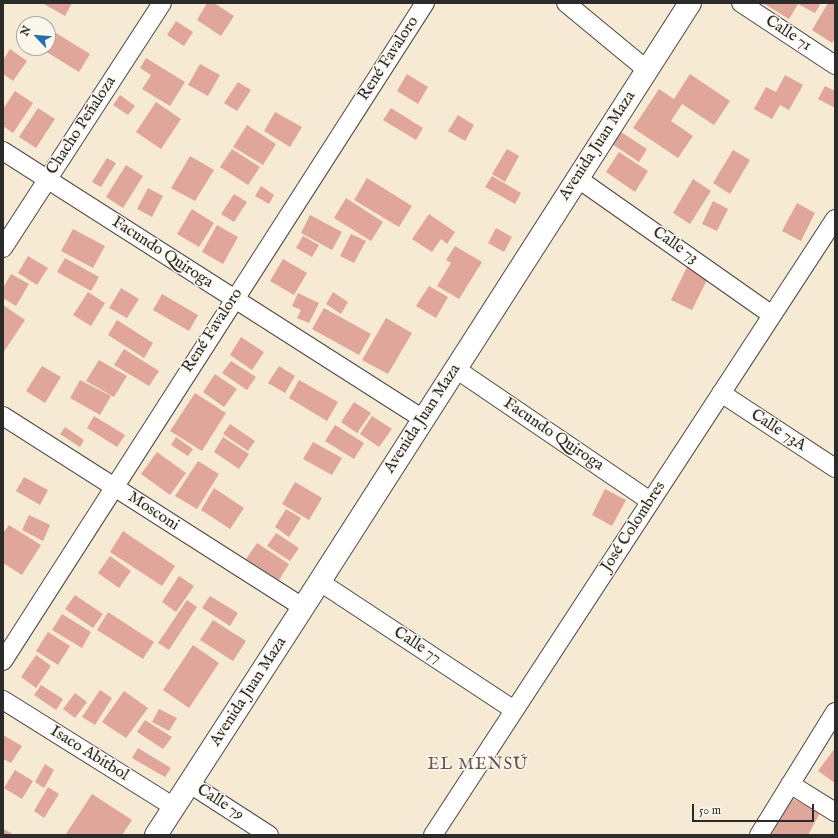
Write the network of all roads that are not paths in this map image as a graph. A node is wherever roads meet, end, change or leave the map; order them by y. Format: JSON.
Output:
{"nodes":[{"id":1,"x":162,"y":3,"type":"edge"},
{"id":2,"x":425,"y":3,"type":"edge"},
{"id":3,"x":566,"y":3,"type":"edge"},
{"id":4,"x":690,"y":3,"type":"edge"},
{"id":5,"x":741,"y":3,"type":"edge"},
{"id":6,"x":835,"y":65,"type":"edge"},
{"id":7,"x":647,"y":70,"type":"junction"},
{"id":8,"x":3,"y":151,"type":"edge"},
{"id":9,"x":577,"y":178,"type":"junction"},
{"id":10,"x":48,"y":179,"type":"junction"},
{"id":11,"x":835,"y":218,"type":"edge"},
{"id":12,"x":3,"y":248,"type":"edge"},
{"id":13,"x":234,"y":298,"type":"junction"},
{"id":14,"x":772,"y":315,"type":"junction"},
{"id":15,"x":456,"y":369,"type":"junction"},
{"id":16,"x":721,"y":393,"type":"junction"},
{"id":17,"x":3,"y":416,"type":"edge"},
{"id":18,"x":423,"y":419,"type":"junction"},
{"id":19,"x":835,"y":468,"type":"edge"},
{"id":20,"x":113,"y":486,"type":"junction"},
{"id":21,"x":650,"y":501,"type":"junction"},
{"id":22,"x":320,"y":582,"type":"junction"},
{"id":23,"x":304,"y":608,"type":"junction"},
{"id":24,"x":3,"y":661,"type":"edge"},
{"id":25,"x":3,"y":700,"type":"edge"},
{"id":26,"x":514,"y":710,"type":"junction"},
{"id":27,"x":835,"y":712,"type":"edge"},
{"id":28,"x":190,"y":784,"type":"junction"},
{"id":29,"x":790,"y":784,"type":"junction"},
{"id":30,"x":174,"y":807,"type":"junction"},
{"id":31,"x":835,"y":812,"type":"edge"},
{"id":32,"x":156,"y":835,"type":"edge"},
{"id":33,"x":269,"y":835,"type":"edge"},
{"id":34,"x":432,"y":835,"type":"edge"},
{"id":35,"x":759,"y":835,"type":"edge"}],
"edges":[{"from":1,"to":10,"type":"street","name":"Chacho Peñaloza"},
{"from":2,"to":13,"type":"street","name":"René Favaloro"},
{"from":3,"to":7,"type":"street"},
{"from":4,"to":7,"type":"main road","name":"Avenida Juan Maza"},
{"from":5,"to":6,"type":"street","name":"Calle 71"},
{"from":7,"to":9,"type":"main road","name":"Avenida Juan Maza"},
{"from":8,"to":10,"type":"street","name":"Facundo Quiroga"},
{"from":9,"to":14,"type":"street","name":"Calle 73"},
{"from":9,"to":15,"type":"main road","name":"Avenida Juan Maza"},
{"from":10,"to":12,"type":"street","name":"Chacho Peñaloza"},
{"from":10,"to":13,"type":"street","name":"Facundo Quiroga"},
{"from":11,"to":14,"type":"street","name":"José Colombres"},
{"from":13,"to":18,"type":"street","name":"Facundo Quiroga"},
{"from":13,"to":20,"type":"street","name":"René Favaloro"},
{"from":14,"to":16,"type":"street","name":"José Colombres"},
{"from":15,"to":18,"type":"main road","name":"Avenida Juan Maza"},
{"from":15,"to":21,"type":"street","name":"Facundo Quiroga"},
{"from":16,"to":19,"type":"street","name":"Calle 73A"},
{"from":16,"to":21,"type":"street","name":"José Colombres"},
{"from":17,"to":20,"type":"street","name":"Mosconi"},
{"from":18,"to":22,"type":"main road","name":"Avenida Juan Maza"},
{"from":20,"to":23,"type":"street","name":"Mosconi"},
{"from":20,"to":24,"type":"street","name":"René Favaloro"},
{"from":21,"to":26,"type":"street","name":"José Colombres"},
{"from":22,"to":23,"type":"main road","name":"Avenida Juan Maza"},
{"from":22,"to":26,"type":"street","name":"Calle 77"},
{"from":23,"to":28,"type":"main road","name":"Avenida Juan Maza"},
{"from":25,"to":30,"type":"street","name":"Isaco Abitbol"},
{"from":26,"to":34,"type":"street","name":"José Colombres"},
{"from":27,"to":29,"type":"street"},
{"from":28,"to":30,"type":"main road","name":"Avenida Juan Maza"},
{"from":28,"to":33,"type":"street","name":"Calle 79"},
{"from":29,"to":31,"type":"street"},
{"from":29,"to":35,"type":"street"},
{"from":30,"to":32,"type":"main road","name":"Avenida Juan Maza"}]}
